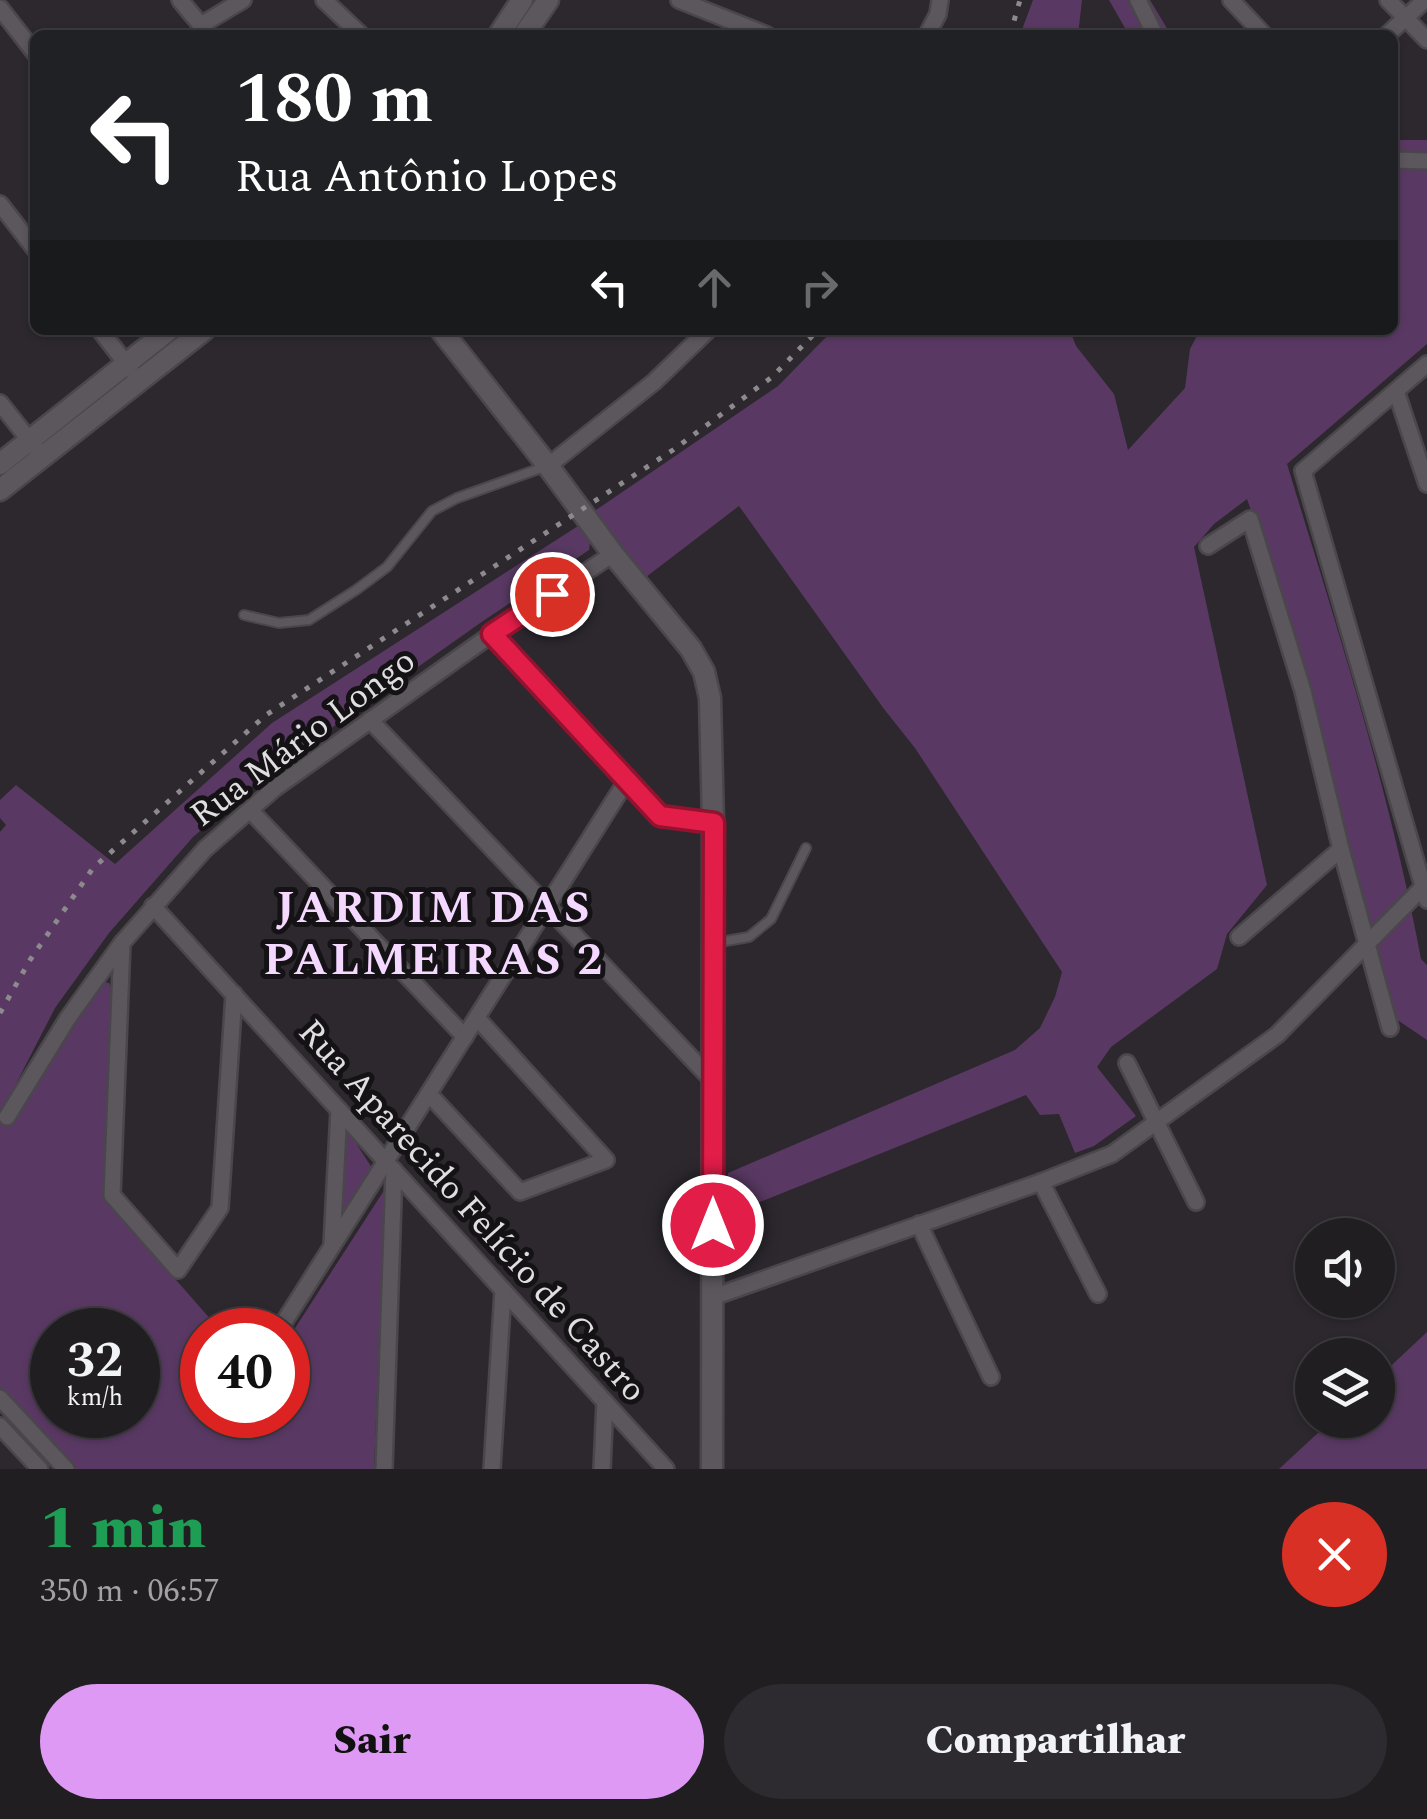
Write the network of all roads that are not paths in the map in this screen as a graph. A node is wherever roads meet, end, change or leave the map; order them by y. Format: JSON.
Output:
{"nodes":[{"id":1,"x":180,"y":0,"type":"edge"},
{"id":2,"x":244,"y":0,"type":"edge"},
{"id":3,"x":324,"y":0,"type":"edge"},
{"id":4,"x":678,"y":0,"type":"edge"},
{"id":5,"x":940,"y":0,"type":"edge"},
{"id":6,"x":1138,"y":0,"type":"edge"},
{"id":7,"x":1231,"y":0,"type":"edge"},
{"id":8,"x":1388,"y":0,"type":"edge"},
{"id":9,"x":1425,"y":0,"type":"edge"},
{"id":10,"x":0,"y":8,"type":"edge"},
{"id":11,"x":527,"y":10,"type":"edge"},
{"id":12,"x":1406,"y":18,"type":"junction"},
{"id":13,"x":205,"y":30,"type":"edge"},
{"id":14,"x":357,"y":30,"type":"edge"},
{"id":15,"x":504,"y":30,"type":"edge"},
{"id":16,"x":754,"y":30,"type":"edge"},
{"id":17,"x":930,"y":30,"type":"edge"},
{"id":18,"x":1152,"y":30,"type":"edge"},
{"id":19,"x":1259,"y":30,"type":"edge"},
{"id":20,"x":1393,"y":30,"type":"edge"},
{"id":21,"x":1427,"y":40,"type":"edge"},
{"id":22,"x":30,"y":46,"type":"edge"},
{"id":23,"x":1398,"y":160,"type":"edge"},
{"id":24,"x":1427,"y":161,"type":"edge"},
{"id":25,"x":0,"y":204,"type":"edge"},
{"id":26,"x":30,"y":242,"type":"edge"},
{"id":27,"x":104,"y":335,"type":"edge"},
{"id":28,"x":165,"y":335,"type":"edge"},
{"id":29,"x":196,"y":335,"type":"edge"},
{"id":30,"x":444,"y":335,"type":"edge"},
{"id":31,"x":703,"y":335,"type":"edge"},
{"id":32,"x":1427,"y":364,"type":"edge"},
{"id":33,"x":133,"y":372,"type":"junction"},
{"id":34,"x":1396,"y":391,"type":"junction"},
{"id":35,"x":0,"y":403,"type":"edge"},
{"id":36,"x":36,"y":448,"type":"junction"},
{"id":37,"x":0,"y":464,"type":"edge"},
{"id":38,"x":548,"y":466,"type":"junction"},
{"id":39,"x":1427,"y":484,"type":"edge"},
{"id":40,"x":0,"y":490,"type":"edge"},
{"id":41,"x":1208,"y":546,"type":"dead end"},
{"id":42,"x":613,"y":554,"type":"junction"},
{"id":43,"x":244,"y":616,"type":"dead end"},
{"id":44,"x":492,"y":634,"type":"junction"},
{"id":45,"x":370,"y":720,"type":"junction"},
{"id":46,"x":627,"y":780,"type":"junction"},
{"id":47,"x":250,"y":810,"type":"junction"},
{"id":48,"x":714,"y":823,"type":"junction"},
{"id":49,"x":806,"y":848,"type":"dead end"},
{"id":50,"x":1341,"y":849,"type":"junction"},
{"id":51,"x":1426,"y":890,"type":"edge"},
{"id":52,"x":153,"y":906,"type":"junction"},
{"id":53,"x":546,"y":908,"type":"junction"},
{"id":54,"x":1240,"y":937,"type":"dead end"},
{"id":55,"x":122,"y":943,"type":"junction"},
{"id":56,"x":714,"y":943,"type":"junction"},
{"id":57,"x":1366,"y":944,"type":"junction"},
{"id":58,"x":234,"y":994,"type":"junction"},
{"id":59,"x":477,"y":1018,"type":"junction"},
{"id":60,"x":1390,"y":1028,"type":"dead end"},
{"id":61,"x":465,"y":1037,"type":"junction"},
{"id":62,"x":1127,"y":1063,"type":"dead end"},
{"id":63,"x":714,"y":1082,"type":"junction"},
{"id":64,"x":429,"y":1094,"type":"junction"},
{"id":65,"x":339,"y":1110,"type":"junction"},
{"id":66,"x":8,"y":1117,"type":"dead end"},
{"id":67,"x":1157,"y":1123,"type":"junction"},
{"id":68,"x":390,"y":1166,"type":"junction"},
{"id":69,"x":1042,"y":1182,"type":"junction"},
{"id":70,"x":1196,"y":1202,"type":"dead end"},
{"id":71,"x":918,"y":1224,"type":"junction"},
{"id":72,"x":332,"y":1248,"type":"junction"},
{"id":73,"x":503,"y":1290,"type":"junction"},
{"id":74,"x":1098,"y":1294,"type":"dead end"},
{"id":75,"x":713,"y":1296,"type":"junction"},
{"id":76,"x":293,"y":1308,"type":"edge"},
{"id":77,"x":991,"y":1377,"type":"dead end"},
{"id":78,"x":0,"y":1398,"type":"edge"},
{"id":79,"x":605,"y":1402,"type":"junction"},
{"id":80,"x":0,"y":1426,"type":"edge"},
{"id":81,"x":711,"y":1468,"type":"edge"},
{"id":82,"x":40,"y":1469,"type":"edge"},
{"id":83,"x":66,"y":1469,"type":"edge"},
{"id":84,"x":384,"y":1469,"type":"edge"},
{"id":85,"x":492,"y":1469,"type":"edge"},
{"id":86,"x":602,"y":1469,"type":"edge"},
{"id":87,"x":666,"y":1469,"type":"edge"}],
"edges":[{"from":1,"to":13,"type":"street"},
{"from":2,"to":13,"type":"street"},
{"from":3,"to":14,"type":"street"},
{"from":4,"to":16,"type":"street"},
{"from":5,"to":17,"type":"street"},
{"from":6,"to":18,"type":"street"},
{"from":7,"to":19,"type":"street"},
{"from":8,"to":12,"type":"street"},
{"from":9,"to":12,"type":"street"},
{"from":10,"to":22,"type":"street"},
{"from":11,"to":15,"type":"street"},
{"from":12,"to":20,"type":"street"},
{"from":12,"to":21,"type":"street"},
{"from":23,"to":24,"type":"street"},
{"from":25,"to":26,"type":"street"},
{"from":27,"to":33,"type":"street"},
{"from":28,"to":33,"type":"street"},
{"from":29,"to":33,"type":"street"},
{"from":30,"to":38,"type":"street"},
{"from":31,"to":38,"type":"street"},
{"from":32,"to":34,"type":"street"},
{"from":33,"to":36,"type":"street"},
{"from":34,"to":39,"type":"street"},
{"from":34,"to":51,"type":"street"},
{"from":35,"to":36,"type":"street"},
{"from":36,"to":37,"type":"street"},
{"from":36,"to":40,"type":"street"},
{"from":38,"to":42,"type":"street"},
{"from":38,"to":43,"type":"lane"},
{"from":41,"to":50,"type":"street"},
{"from":42,"to":44,"type":"street","name":"Rua Mário Longo"},
{"from":42,"to":48,"type":"street"},
{"from":44,"to":45,"type":"street","name":"Rua Mário Longo"},
{"from":44,"to":46,"type":"street"},
{"from":45,"to":47,"type":"street","name":"Rua Mário Longo"},
{"from":45,"to":53,"type":"street"},
{"from":46,"to":48,"type":"street"},
{"from":46,"to":53,"type":"street"},
{"from":47,"to":52,"type":"street","name":"Rua Mário Longo"},
{"from":47,"to":61,"type":"street"},
{"from":48,"to":56,"type":"street"},
{"from":49,"to":56,"type":"lane"},
{"from":50,"to":54,"type":"street"},
{"from":50,"to":57,"type":"street"},
{"from":51,"to":57,"type":"street"},
{"from":52,"to":55,"type":"street","name":"Rua Mário Longo"},
{"from":52,"to":58,"type":"street","name":"Rua Aparecido Felício de Castro"},
{"from":53,"to":59,"type":"street"},
{"from":53,"to":63,"type":"street"},
{"from":55,"to":58,"type":"street"},
{"from":55,"to":66,"type":"street","name":"Rua Mário Longo"},
{"from":56,"to":63,"type":"street"},
{"from":57,"to":60,"type":"street"},
{"from":57,"to":67,"type":"street"},
{"from":58,"to":65,"type":"street","name":"Rua Aparecido Felício de Castro"},
{"from":59,"to":61,"type":"street"},
{"from":59,"to":64,"type":"street"},
{"from":61,"to":64,"type":"street"},
{"from":62,"to":67,"type":"street"},
{"from":63,"to":75,"type":"street"},
{"from":64,"to":68,"type":"street"},
{"from":65,"to":68,"type":"street","name":"Rua Aparecido Felício de Castro"},
{"from":65,"to":72,"type":"street"},
{"from":67,"to":69,"type":"street"},
{"from":67,"to":70,"type":"street"},
{"from":68,"to":72,"type":"street"},
{"from":68,"to":73,"type":"street","name":"Rua Aparecido Felício de Castro"},
{"from":68,"to":84,"type":"street"},
{"from":69,"to":71,"type":"street"},
{"from":69,"to":74,"type":"street"},
{"from":71,"to":75,"type":"street"},
{"from":71,"to":77,"type":"street"},
{"from":72,"to":76,"type":"street"},
{"from":73,"to":79,"type":"street","name":"Rua Aparecido Felício de Castro"},
{"from":73,"to":85,"type":"street"},
{"from":75,"to":81,"type":"street"},
{"from":78,"to":83,"type":"street"},
{"from":79,"to":86,"type":"street"},
{"from":79,"to":87,"type":"street","name":"Rua Aparecido Felício de Castro"},
{"from":80,"to":82,"type":"street"}]}
